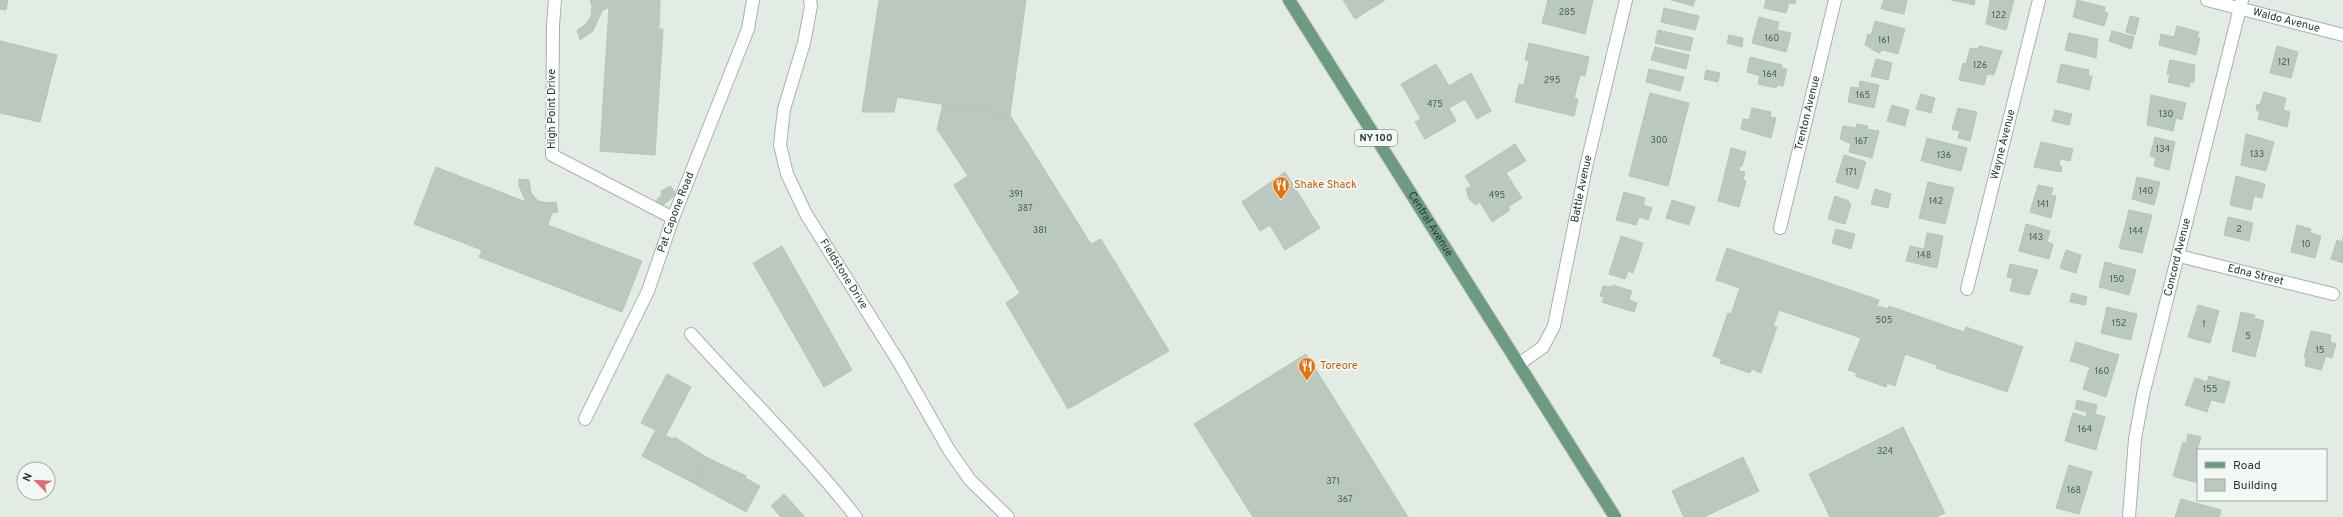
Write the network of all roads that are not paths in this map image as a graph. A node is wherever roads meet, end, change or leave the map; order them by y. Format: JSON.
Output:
{"nodes":[{"id":1,"x":556,"y":0,"type":"edge"},
{"id":2,"x":752,"y":0,"type":"edge"},
{"id":3,"x":810,"y":0,"type":"edge"},
{"id":4,"x":1289,"y":0,"type":"edge"},
{"id":5,"x":1626,"y":0,"type":"edge"},
{"id":6,"x":1835,"y":0,"type":"edge"},
{"id":7,"x":2039,"y":0,"type":"edge"},
{"id":8,"x":2207,"y":0,"type":"edge"},
{"id":9,"x":2241,"y":4,"type":"edge"},
{"id":10,"x":2343,"y":35,"type":"edge"},
{"id":11,"x":673,"y":218,"type":"junction"},
{"id":12,"x":1780,"y":228,"type":"dead end"},
{"id":13,"x":2179,"y":256,"type":"junction"},
{"id":14,"x":1967,"y":289,"type":"dead end"},
{"id":15,"x":2332,"y":294,"type":"dead end"},
{"id":16,"x":692,"y":334,"type":"dead end"},
{"id":17,"x":1519,"y":364,"type":"junction"},
{"id":18,"x":585,"y":419,"type":"dead end"},
{"id":19,"x":856,"y":517,"type":"edge"},
{"id":20,"x":1008,"y":517,"type":"edge"},
{"id":21,"x":1615,"y":517,"type":"edge"},
{"id":22,"x":2129,"y":517,"type":"edge"}],
"edges":[{"from":1,"to":11,"type":"street","name":"High Point Drive"},
{"from":2,"to":11,"type":"street","name":"Pat Capone Road"},
{"from":3,"to":20,"type":"street","name":"Fieldstone Drive"},
{"from":4,"to":17,"type":"main road","name":"Central Avenue","number":"NY 100"},
{"from":5,"to":17,"type":"street","name":"Battle Avenue"},
{"from":6,"to":12,"type":"street","name":"Trenton Avenue"},
{"from":7,"to":14,"type":"street","name":"Wayne Avenue"},
{"from":8,"to":9,"type":"street","name":"Waldo Avenue"},
{"from":9,"to":10,"type":"street","name":"Waldo Avenue"},
{"from":9,"to":13,"type":"street","name":"Concord Avenue"},
{"from":11,"to":18,"type":"street","name":"Pat Capone Road"},
{"from":13,"to":15,"type":"street","name":"Edna Street"},
{"from":13,"to":22,"type":"street","name":"Concord Avenue"},
{"from":16,"to":19,"type":"street"},
{"from":17,"to":21,"type":"main road","name":"Central Avenue","number":"NY 100"}]}
